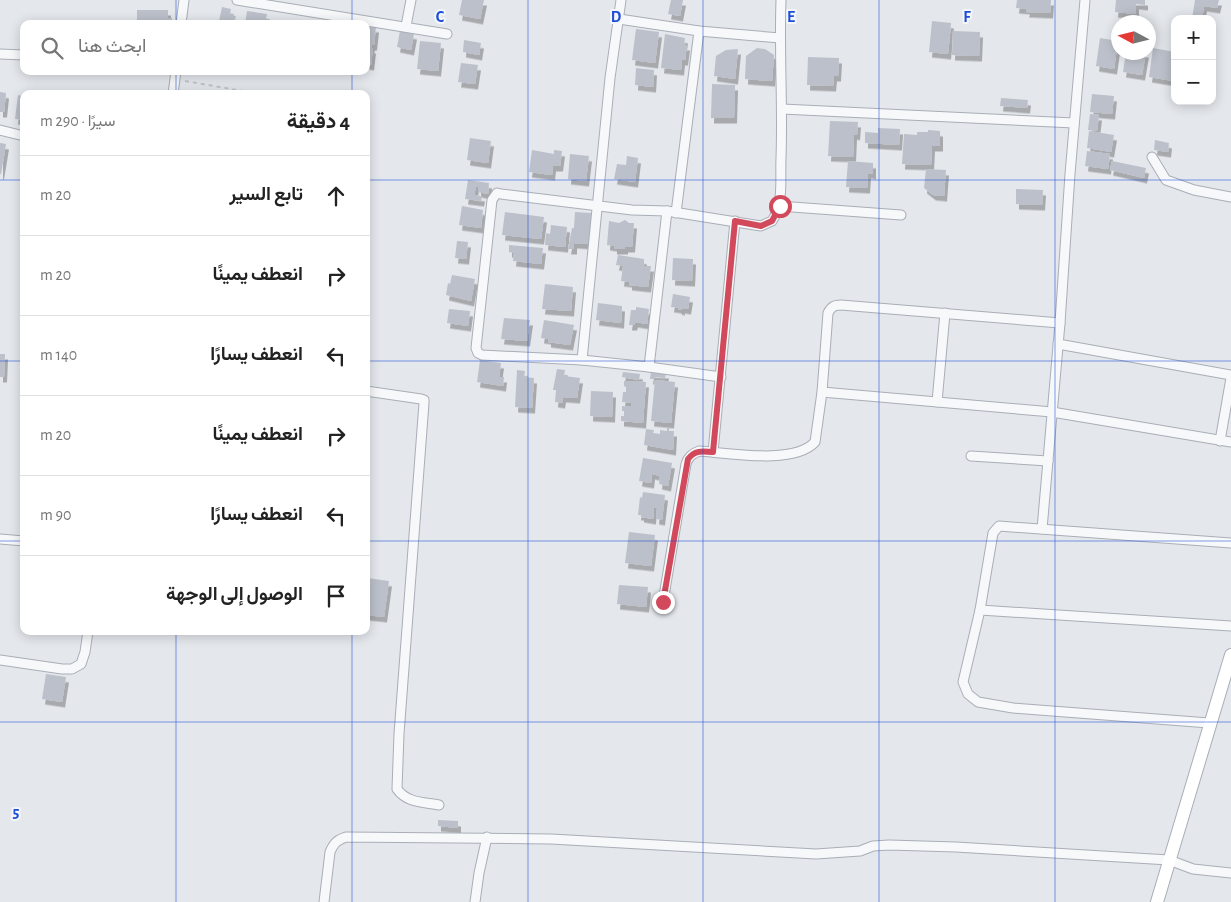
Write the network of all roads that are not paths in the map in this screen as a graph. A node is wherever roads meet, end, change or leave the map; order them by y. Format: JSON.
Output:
{"nodes":[{"id":1,"x":184,"y":0,"type":"edge"},
{"id":2,"x":237,"y":0,"type":"edge"},
{"id":3,"x":411,"y":0,"type":"edge"},
{"id":4,"x":621,"y":0,"type":"edge"},
{"id":5,"x":781,"y":0,"type":"edge"},
{"id":6,"x":1084,"y":0,"type":"edge"},
{"id":7,"x":619,"y":19,"type":"junction"},
{"id":8,"x":182,"y":20,"type":"edge"},
{"id":9,"x":367,"y":20,"type":"edge"},
{"id":10,"x":370,"y":20,"type":"edge"},
{"id":11,"x":406,"y":26,"type":"junction"},
{"id":12,"x":699,"y":31,"type":"junction"},
{"id":13,"x":446,"y":34,"type":"dead end"},
{"id":14,"x":780,"y":38,"type":"junction"},
{"id":15,"x":0,"y":54,"type":"edge"},
{"id":16,"x":20,"y":55,"type":"edge"},
{"id":17,"x":176,"y":75,"type":"edge"},
{"id":18,"x":174,"y":90,"type":"edge"},
{"id":19,"x":782,"y":109,"type":"junction"},
{"id":20,"x":1074,"y":124,"type":"junction"},
{"id":21,"x":0,"y":130,"type":"edge"},
{"id":22,"x":20,"y":135,"type":"edge"},
{"id":23,"x":1152,"y":157,"type":"dead end"},
{"id":24,"x":1231,"y":197,"type":"edge"},
{"id":25,"x":597,"y":204,"type":"junction"},
{"id":26,"x":780,"y":206,"type":"junction"},
{"id":27,"x":672,"y":212,"type":"junction"},
{"id":28,"x":901,"y":215,"type":"dead end"},
{"id":29,"x":735,"y":221,"type":"junction"},
{"id":30,"x":945,"y":313,"type":"junction"},
{"id":31,"x":1060,"y":323,"type":"junction"},
{"id":32,"x":1058,"y":344,"type":"junction"},
{"id":33,"x":582,"y":360,"type":"junction"},
{"id":34,"x":649,"y":367,"type":"junction"},
{"id":35,"x":721,"y":377,"type":"junction"},
{"id":36,"x":1231,"y":377,"type":"edge"},
{"id":37,"x":370,"y":392,"type":"edge"},
{"id":38,"x":822,"y":392,"type":"junction"},
{"id":39,"x":937,"y":402,"type":"junction"},
{"id":40,"x":1052,"y":412,"type":"junction"},
{"id":41,"x":1220,"y":441,"type":"junction"},
{"id":42,"x":1231,"y":442,"type":"edge"},
{"id":43,"x":713,"y":452,"type":"junction"},
{"id":44,"x":971,"y":456,"type":"dead end"},
{"id":45,"x":1048,"y":462,"type":"junction"},
{"id":46,"x":1042,"y":529,"type":"junction"},
{"id":47,"x":0,"y":539,"type":"edge"},
{"id":48,"x":20,"y":541,"type":"edge"},
{"id":49,"x":1231,"y":543,"type":"edge"},
{"id":50,"x":663,"y":602,"type":"dead end"},
{"id":51,"x":980,"y":610,"type":"junction"},
{"id":52,"x":1231,"y":626,"type":"edge"},
{"id":53,"x":87,"y":635,"type":"edge"},
{"id":54,"x":1231,"y":655,"type":"edge"},
{"id":55,"x":0,"y":660,"type":"edge"},
{"id":56,"x":1209,"y":723,"type":"junction"},
{"id":57,"x":439,"y":805,"type":"dead end"},
{"id":58,"x":487,"y":837,"type":"junction"},
{"id":59,"x":1169,"y":860,"type":"junction"},
{"id":60,"x":1231,"y":872,"type":"edge"},
{"id":61,"x":324,"y":902,"type":"edge"},
{"id":62,"x":475,"y":902,"type":"edge"},
{"id":63,"x":1157,"y":902,"type":"edge"}],
"edges":[{"from":1,"to":8,"type":"street"},
{"from":2,"to":9,"type":"street"},
{"from":3,"to":11,"type":"street"},
{"from":4,"to":7,"type":"street"},
{"from":5,"to":14,"type":"street"},
{"from":6,"to":20,"type":"street"},
{"from":7,"to":12,"type":"street"},
{"from":7,"to":25,"type":"street"},
{"from":10,"to":11,"type":"street"},
{"from":11,"to":13,"type":"street"},
{"from":12,"to":14,"type":"street"},
{"from":12,"to":27,"type":"street"},
{"from":14,"to":19,"type":"street"},
{"from":15,"to":16,"type":"street"},
{"from":17,"to":18,"type":"street"},
{"from":19,"to":20,"type":"street"},
{"from":19,"to":26,"type":"street"},
{"from":20,"to":31,"type":"street"},
{"from":21,"to":22,"type":"street"},
{"from":23,"to":24,"type":"street"},
{"from":25,"to":27,"type":"street"},
{"from":25,"to":33,"type":"street"},
{"from":25,"to":33,"type":"street"},
{"from":26,"to":28,"type":"street"},
{"from":26,"to":29,"type":"street"},
{"from":27,"to":29,"type":"street"},
{"from":27,"to":34,"type":"street"},
{"from":29,"to":35,"type":"street"},
{"from":30,"to":31,"type":"street"},
{"from":30,"to":38,"type":"street"},
{"from":30,"to":39,"type":"street"},
{"from":31,"to":32,"type":"street"},
{"from":32,"to":36,"type":"street"},
{"from":32,"to":40,"type":"street"},
{"from":33,"to":34,"type":"street"},
{"from":34,"to":35,"type":"street"},
{"from":35,"to":43,"type":"street"},
{"from":36,"to":41,"type":"street"},
{"from":37,"to":57,"type":"street"},
{"from":38,"to":39,"type":"street"},
{"from":38,"to":43,"type":"street"},
{"from":39,"to":40,"type":"street"},
{"from":40,"to":41,"type":"street"},
{"from":40,"to":45,"type":"street"},
{"from":41,"to":42,"type":"street"},
{"from":43,"to":50,"type":"street"},
{"from":44,"to":45,"type":"street"},
{"from":45,"to":46,"type":"street"},
{"from":46,"to":49,"type":"street"},
{"from":46,"to":51,"type":"street"},
{"from":47,"to":48,"type":"street"},
{"from":51,"to":52,"type":"street"},
{"from":51,"to":56,"type":"street"},
{"from":53,"to":55,"type":"street"},
{"from":54,"to":56,"type":"main road"},
{"from":56,"to":59,"type":"main road"},
{"from":58,"to":59,"type":"street"},
{"from":58,"to":61,"type":"street"},
{"from":58,"to":62,"type":"street"},
{"from":59,"to":60,"type":"street"},
{"from":59,"to":63,"type":"main road"}]}
